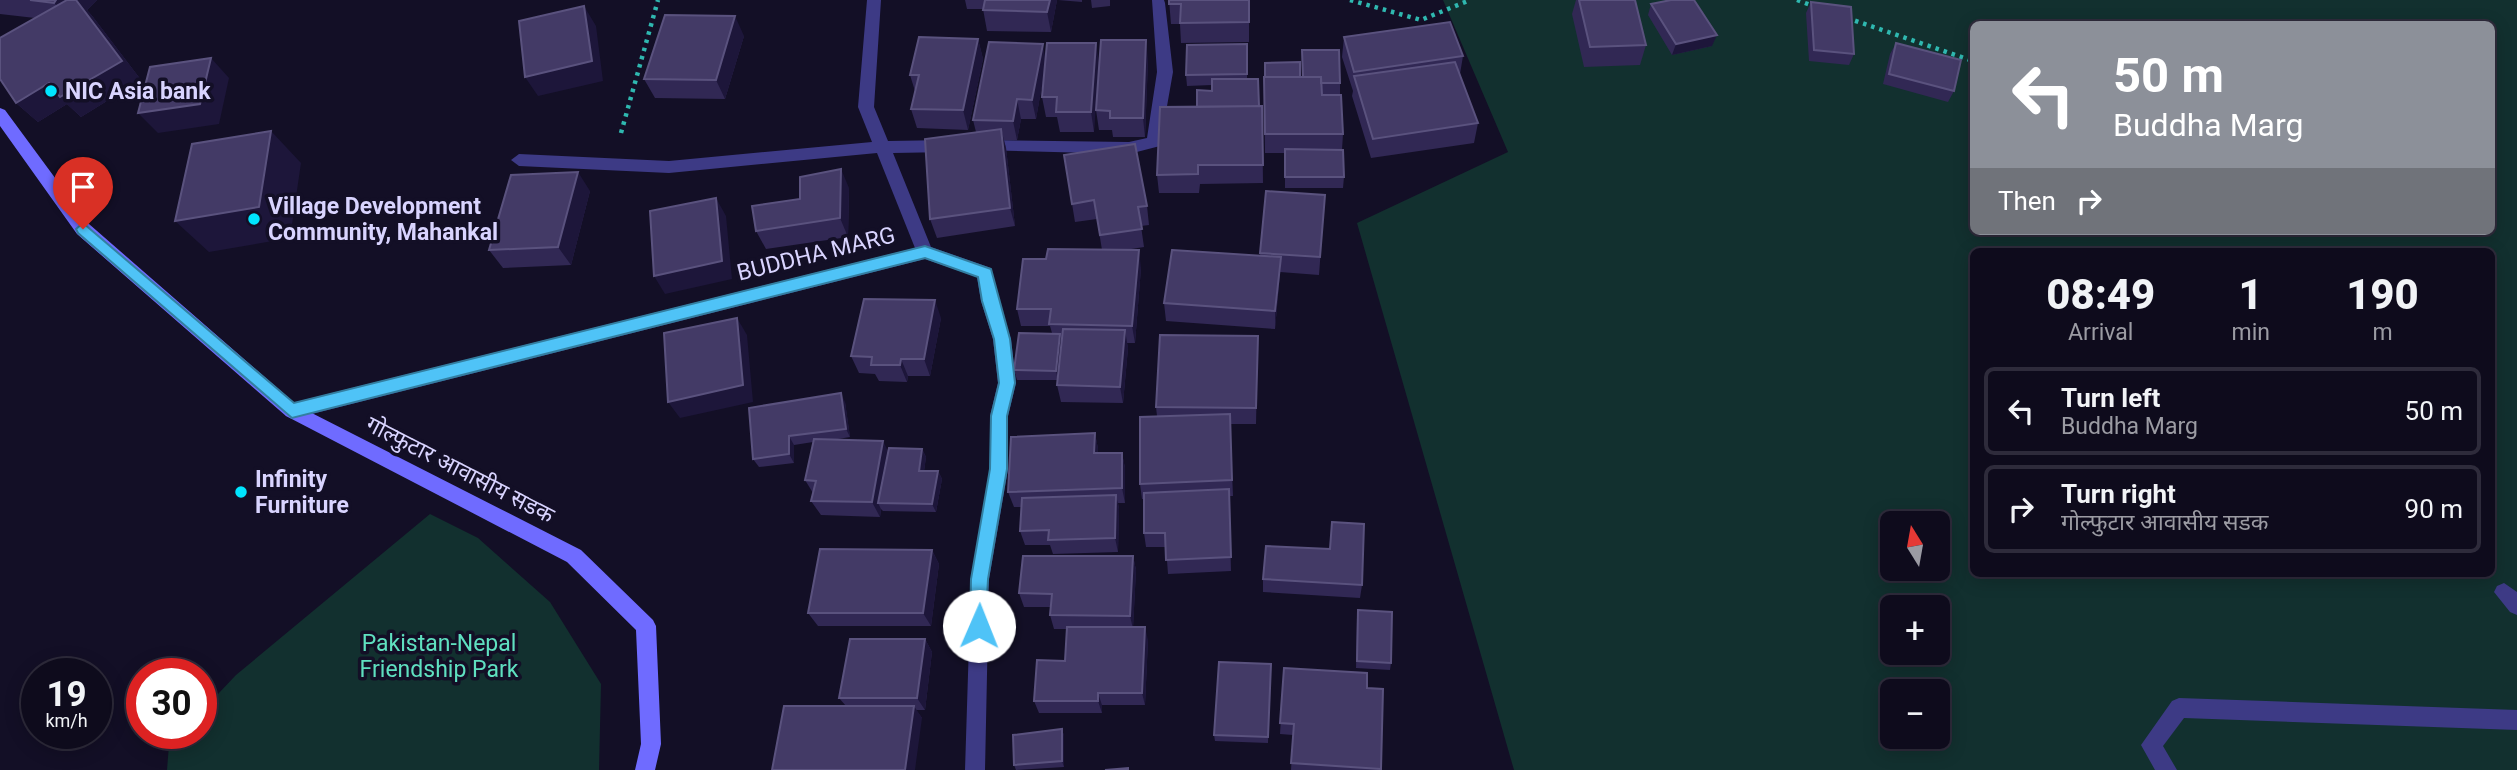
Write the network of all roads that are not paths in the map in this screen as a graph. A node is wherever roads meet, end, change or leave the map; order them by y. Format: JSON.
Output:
{"nodes":[{"id":1,"x":874,"y":0,"type":"edge"},
{"id":2,"x":1158,"y":3,"type":"dead end"},
{"id":3,"x":0,"y":114,"type":"edge"},
{"id":4,"x":880,"y":147,"type":"junction"},
{"id":5,"x":519,"y":160,"type":"dead end"},
{"id":6,"x":925,"y":252,"type":"junction"},
{"id":7,"x":292,"y":411,"type":"junction"},
{"id":8,"x":2517,"y":720,"type":"edge"},
{"id":9,"x":645,"y":770,"type":"edge"},
{"id":10,"x":975,"y":770,"type":"edge"},
{"id":11,"x":2168,"y":770,"type":"edge"}],
"edges":[{"from":1,"to":4,"type":"street"},
{"from":2,"to":4,"type":"street"},
{"from":3,"to":7,"type":"main road","name":"गोल्फुटार आवासीय सडक"},
{"from":4,"to":5,"type":"street"},
{"from":4,"to":6,"type":"street"},
{"from":6,"to":7,"type":"street","name":"BUDDHA MARG"},
{"from":6,"to":10,"type":"street","name":"BUDDHA MARG"},
{"from":7,"to":9,"type":"main road","name":"गोल्फुटार आवासीय सडक"},
{"from":8,"to":11,"type":"street"}]}
